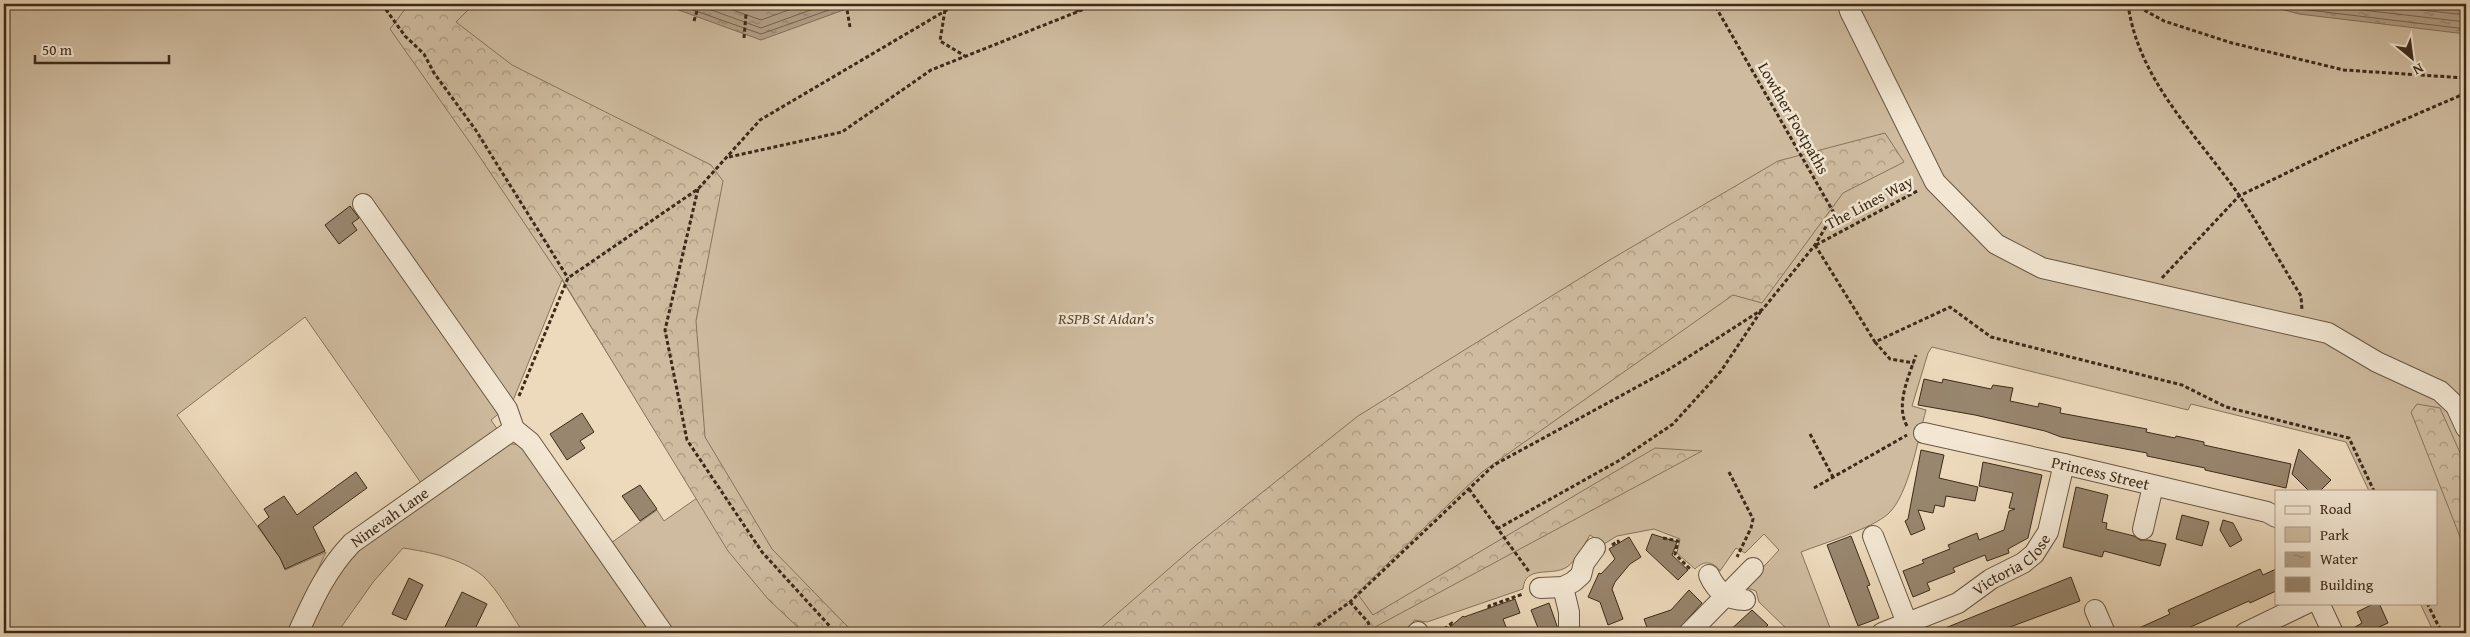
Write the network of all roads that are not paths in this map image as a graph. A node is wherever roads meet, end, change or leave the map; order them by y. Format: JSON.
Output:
{"nodes":[{"id":1,"x":1848,"y":4,"type":"edge"},
{"id":2,"x":363,"y":204,"type":"dead end"},
{"id":3,"x":2465,"y":423,"type":"edge"},
{"id":4,"x":514,"y":429,"type":"junction"},
{"id":5,"x":1917,"y":433,"type":"road end"},
{"id":6,"x":2064,"y":464,"type":"junction"},
{"id":7,"x":2153,"y":486,"type":"junction"},
{"id":8,"x":2275,"y":516,"type":"edge"},
{"id":9,"x":2143,"y":528,"type":"dead end"},
{"id":10,"x":1873,"y":536,"type":"dead end"},
{"id":11,"x":1595,"y":548,"type":"dead end"},
{"id":12,"x":1754,"y":568,"type":"dead end"},
{"id":13,"x":1562,"y":587,"type":"junction"},
{"id":14,"x":1540,"y":588,"type":"road end"},
{"id":15,"x":2305,"y":604,"type":"edge"},
{"id":16,"x":2319,"y":604,"type":"edge"},
{"id":17,"x":2095,"y":610,"type":"dead end"},
{"id":18,"x":1907,"y":623,"type":"junction"},
{"id":19,"x":298,"y":633,"type":"edge"},
{"id":20,"x":663,"y":633,"type":"edge"},
{"id":21,"x":1568,"y":633,"type":"edge"},
{"id":22,"x":1690,"y":633,"type":"edge"},
{"id":23,"x":1882,"y":633,"type":"edge"},
{"id":24,"x":2105,"y":633,"type":"edge"},
{"id":25,"x":2245,"y":633,"type":"edge"},
{"id":26,"x":2333,"y":633,"type":"edge"}],
"edges":[{"from":1,"to":3,"type":"street"},
{"from":2,"to":4,"type":"street"},
{"from":4,"to":19,"type":"street","name":"Ninevah Lane"},
{"from":4,"to":20,"type":"street"},
{"from":5,"to":6,"type":"street","name":"Princess Street"},
{"from":6,"to":7,"type":"street","name":"Princess Street"},
{"from":6,"to":18,"type":"street","name":"Victoria Close"},
{"from":7,"to":8,"type":"street","name":"Princess Street"},
{"from":7,"to":9,"type":"street"},
{"from":10,"to":18,"type":"street"},
{"from":11,"to":13,"type":"street"},
{"from":12,"to":22,"type":"street"},
{"from":13,"to":14,"type":"street"},
{"from":13,"to":21,"type":"street"},
{"from":15,"to":25,"type":"street"},
{"from":16,"to":26,"type":"street"},
{"from":17,"to":24,"type":"street"},
{"from":18,"to":23,"type":"street","name":"Victoria Close"}]}
